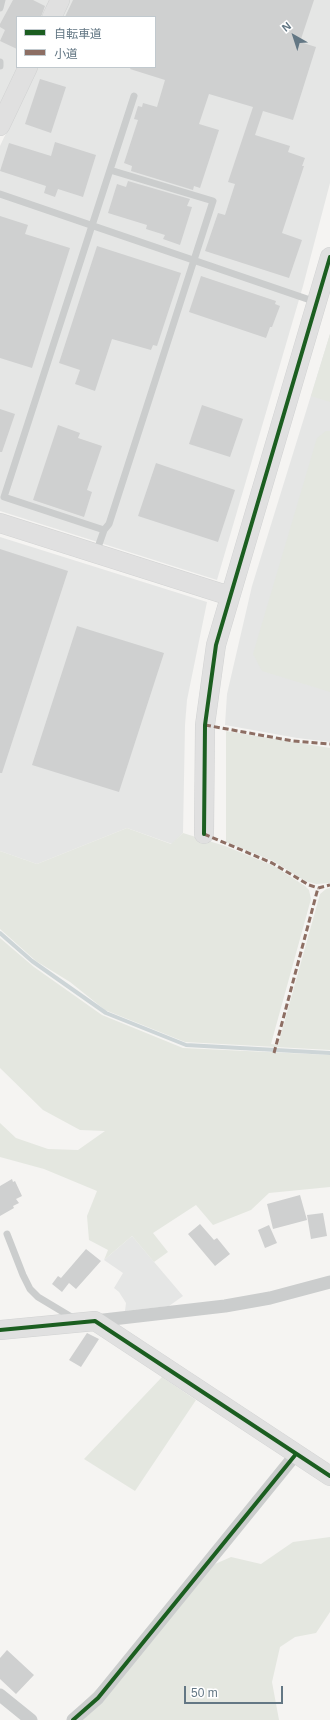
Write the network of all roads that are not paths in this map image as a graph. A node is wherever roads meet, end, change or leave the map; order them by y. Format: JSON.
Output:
{"nodes":[{"id":1,"x":2,"y":0,"type":"edge"},
{"id":2,"x":60,"y":0,"type":"edge"},
{"id":3,"x":0,"y":8,"type":"edge"},
{"id":4,"x":52,"y":16,"type":"edge"},
{"id":5,"x":0,"y":62,"type":"edge"},
{"id":6,"x":0,"y":66,"type":"edge"},
{"id":7,"x":28,"y":68,"type":"edge"},
{"id":8,"x":134,"y":96,"type":"dead end"},
{"id":9,"x":0,"y":126,"type":"edge"},
{"id":10,"x":110,"y":170,"type":"junction"},
{"id":11,"x":0,"y":194,"type":"edge"},
{"id":12,"x":92,"y":225,"type":"junction"},
{"id":13,"x":330,"y":256,"type":"edge"},
{"id":14,"x":193,"y":260,"type":"junction"},
{"id":15,"x":317,"y":302,"type":"junction"},
{"id":16,"x":0,"y":523,"type":"edge"},
{"id":17,"x":104,"y":530,"type":"junction"},
{"id":18,"x":96,"y":553,"type":"junction"},
{"id":19,"x":230,"y":596,"type":"junction"},
{"id":20,"x":204,"y":834,"type":"dead end"},
{"id":21,"x":7,"y":1234,"type":"dead end"},
{"id":22,"x":330,"y":1282,"type":"edge"},
{"id":23,"x":86,"y":1321,"type":"junction"},
{"id":24,"x":0,"y":1330,"type":"edge"},
{"id":25,"x":296,"y":1454,"type":"junction"},
{"id":26,"x":330,"y":1476,"type":"edge"},
{"id":27,"x":0,"y":1695,"type":"edge"},
{"id":28,"x":31,"y":1720,"type":"edge"},
{"id":29,"x":73,"y":1720,"type":"edge"}],
"edges":[{"from":1,"to":3,"type":"lane"},
{"from":2,"to":4,"type":"street"},
{"from":5,"to":6,"type":"lane"},
{"from":7,"to":9,"type":"street"},
{"from":8,"to":10,"type":"lane"},
{"from":10,"to":12,"type":"lane"},
{"from":10,"to":14,"type":"lane"},
{"from":11,"to":12,"type":"lane"},
{"from":12,"to":14,"type":"lane"},
{"from":12,"to":17,"type":"lane"},
{"from":13,"to":15,"type":"street"},
{"from":14,"to":15,"type":"lane"},
{"from":14,"to":17,"type":"lane"},
{"from":15,"to":19,"type":"street"},
{"from":16,"to":18,"type":"street"},
{"from":17,"to":18,"type":"lane"},
{"from":18,"to":19,"type":"street"},
{"from":19,"to":20,"type":"street"},
{"from":21,"to":23,"type":"lane"},
{"from":22,"to":23,"type":"street"},
{"from":23,"to":24,"type":"street"},
{"from":23,"to":25,"type":"street"},
{"from":25,"to":26,"type":"street"},
{"from":25,"to":29,"type":"street"},
{"from":27,"to":28,"type":"street"}]}
